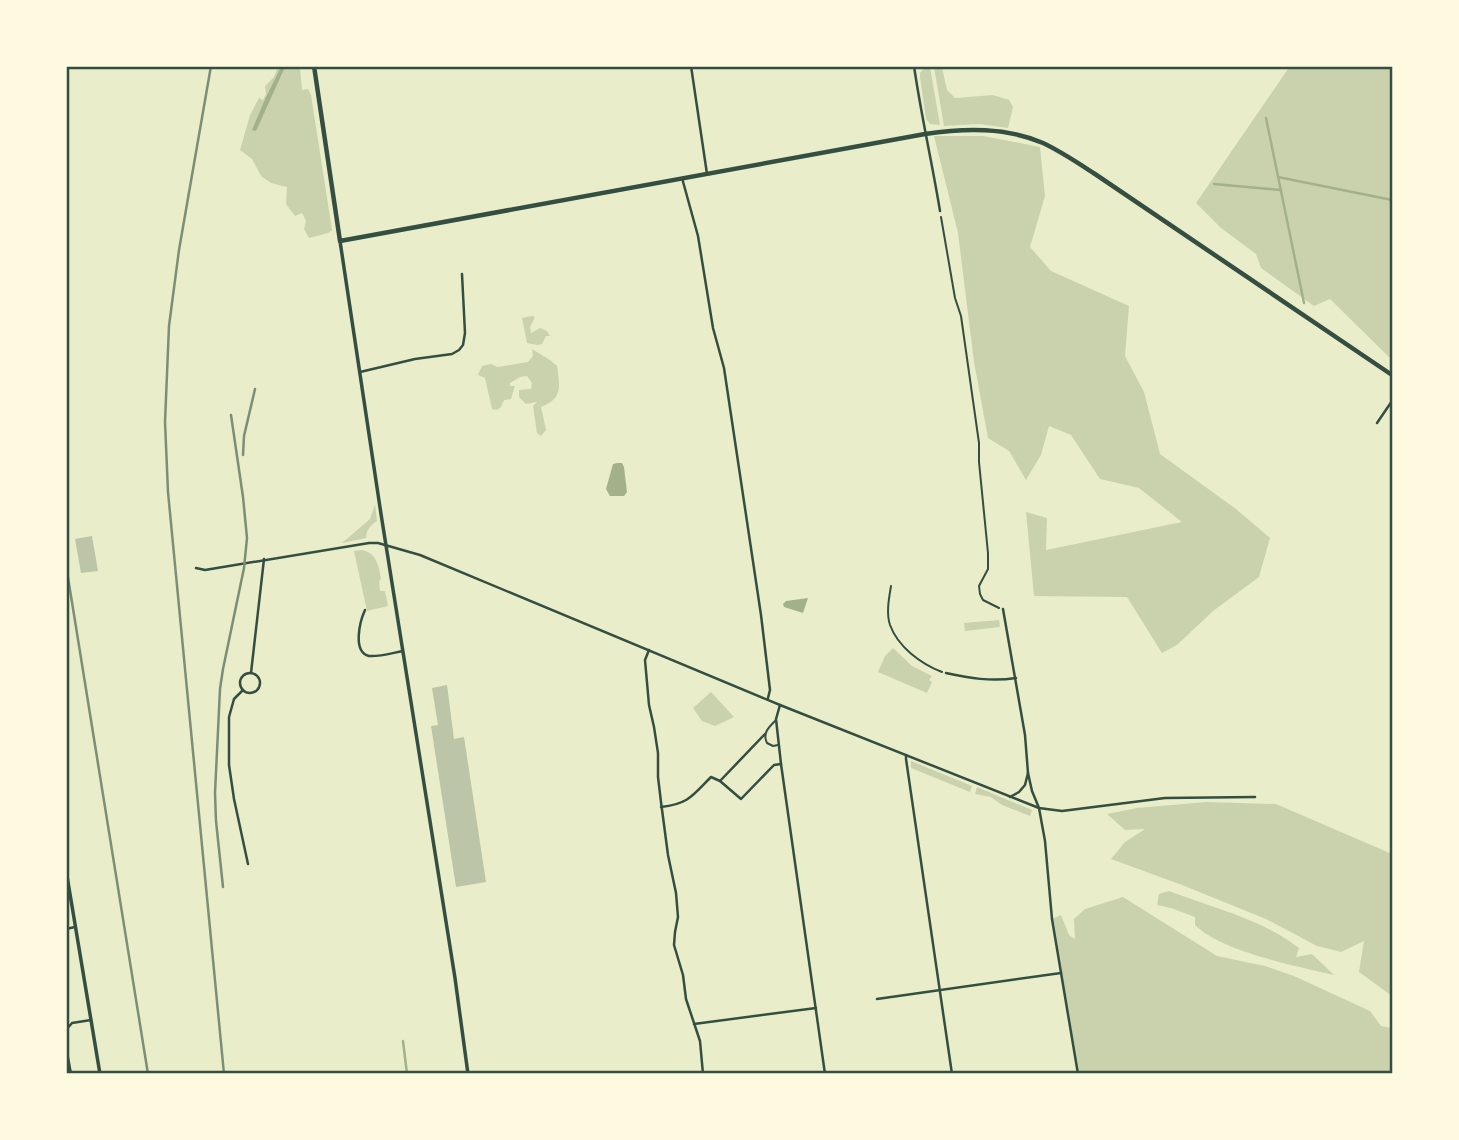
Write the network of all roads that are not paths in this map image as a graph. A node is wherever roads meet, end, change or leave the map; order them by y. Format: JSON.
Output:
{"nodes":[{"id":1,"x":314,"y":66,"type":"edge"},
{"id":2,"x":691,"y":66,"type":"edge"},
{"id":3,"x":914,"y":66,"type":"edge"},
{"id":4,"x":925,"y":134,"type":"junction"},
{"id":5,"x":707,"y":174,"type":"junction"},
{"id":6,"x":682,"y":178,"type":"junction"},
{"id":7,"x":940,"y":211,"type":"road end"},
{"id":8,"x":340,"y":241,"type":"junction"},
{"id":9,"x":462,"y":274,"type":"dead end"},
{"id":10,"x":360,"y":372,"type":"junction"},
{"id":11,"x":1392,"y":375,"type":"edge"},
{"id":12,"x":1392,"y":401,"type":"edge"},
{"id":13,"x":1377,"y":423,"type":"dead end"},
{"id":14,"x":387,"y":545,"type":"junction"},
{"id":15,"x":264,"y":559,"type":"junction"},
{"id":16,"x":196,"y":568,"type":"dead end"},
{"id":17,"x":1003,"y":609,"type":"road end"},
{"id":18,"x":365,"y":610,"type":"dead end"},
{"id":19,"x":649,"y":650,"type":"junction"},
{"id":20,"x":403,"y":651,"type":"junction"},
{"id":21,"x":946,"y":673,"type":"road end"},
{"id":22,"x":251,"y":674,"type":"junction"},
{"id":23,"x":1016,"y":678,"type":"junction"},
{"id":24,"x":243,"y":690,"type":"junction"},
{"id":25,"x":767,"y":699,"type":"junction"},
{"id":26,"x":780,"y":705,"type":"junction"},
{"id":27,"x":776,"y":719,"type":"junction"},
{"id":28,"x":765,"y":734,"type":"junction"},
{"id":29,"x":779,"y":745,"type":"junction"},
{"id":30,"x":906,"y":754,"type":"junction"},
{"id":31,"x":781,"y":764,"type":"junction"},
{"id":32,"x":1028,"y":773,"type":"junction"},
{"id":33,"x":720,"y":781,"type":"junction"},
{"id":34,"x":1010,"y":797,"type":"junction"},
{"id":35,"x":1255,"y":797,"type":"dead end"},
{"id":36,"x":661,"y":807,"type":"junction"},
{"id":37,"x":1039,"y":808,"type":"junction"},
{"id":38,"x":248,"y":864,"type":"dead end"},
{"id":39,"x":66,"y":870,"type":"edge"},
{"id":40,"x":75,"y":927,"type":"junction"},
{"id":41,"x":66,"y":929,"type":"edge"},
{"id":42,"x":1061,"y":973,"type":"junction"},
{"id":43,"x":939,"y":990,"type":"junction"},
{"id":44,"x":877,"y":999,"type":"dead end"},
{"id":45,"x":816,"y":1008,"type":"junction"},
{"id":46,"x":91,"y":1020,"type":"junction"},
{"id":47,"x":694,"y":1024,"type":"junction"},
{"id":48,"x":66,"y":1030,"type":"edge"},
{"id":49,"x":66,"y":1047,"type":"edge"},
{"id":50,"x":71,"y":1073,"type":"edge"},
{"id":51,"x":100,"y":1073,"type":"edge"},
{"id":52,"x":468,"y":1073,"type":"edge"},
{"id":53,"x":703,"y":1073,"type":"edge"},
{"id":54,"x":825,"y":1073,"type":"edge"},
{"id":55,"x":952,"y":1073,"type":"edge"},
{"id":56,"x":1077,"y":1073,"type":"edge"}],
"edges":[{"from":1,"to":8,"type":"main road"},
{"from":2,"to":5,"type":"street"},
{"from":3,"to":4,"type":"street"},
{"from":4,"to":5,"type":"main road"},
{"from":4,"to":7,"type":"street"},
{"from":4,"to":11,"type":"main road"},
{"from":5,"to":6,"type":"main road"},
{"from":6,"to":8,"type":"main road"},
{"from":6,"to":25,"type":"street"},
{"from":8,"to":10,"type":"street"},
{"from":9,"to":10,"type":"street"},
{"from":10,"to":14,"type":"street"},
{"from":12,"to":13,"type":"street"},
{"from":14,"to":15,"type":"street"},
{"from":14,"to":19,"type":"street"},
{"from":14,"to":20,"type":"street"},
{"from":15,"to":16,"type":"street"},
{"from":15,"to":22,"type":"street"},
{"from":17,"to":23,"type":"street"},
{"from":18,"to":20,"type":"street"},
{"from":19,"to":25,"type":"street"},
{"from":19,"to":36,"type":"street"},
{"from":20,"to":52,"type":"street"},
{"from":21,"to":23,"type":"street"},
{"from":22,"to":24,"type":"street"},
{"from":22,"to":24,"type":"street"},
{"from":23,"to":32,"type":"street"},
{"from":24,"to":38,"type":"street"},
{"from":25,"to":26,"type":"street"},
{"from":26,"to":27,"type":"street"},
{"from":26,"to":30,"type":"street"},
{"from":27,"to":28,"type":"lane"},
{"from":27,"to":29,"type":"street"},
{"from":28,"to":29,"type":"lane"},
{"from":28,"to":33,"type":"street"},
{"from":29,"to":31,"type":"street"},
{"from":30,"to":34,"type":"street"},
{"from":30,"to":43,"type":"street"},
{"from":31,"to":33,"type":"street"},
{"from":31,"to":45,"type":"street"},
{"from":32,"to":34,"type":"street"},
{"from":32,"to":37,"type":"street"},
{"from":33,"to":36,"type":"street"},
{"from":34,"to":37,"type":"street"},
{"from":35,"to":37,"type":"street"},
{"from":36,"to":47,"type":"street"},
{"from":37,"to":42,"type":"street"},
{"from":39,"to":40,"type":"street"},
{"from":40,"to":41,"type":"street"},
{"from":40,"to":46,"type":"street"},
{"from":42,"to":43,"type":"street"},
{"from":42,"to":56,"type":"street"},
{"from":43,"to":44,"type":"street"},
{"from":43,"to":55,"type":"street"},
{"from":45,"to":47,"type":"street"},
{"from":45,"to":54,"type":"street"},
{"from":46,"to":48,"type":"street"},
{"from":46,"to":51,"type":"street"},
{"from":47,"to":53,"type":"street"},
{"from":49,"to":50,"type":"street"}]}
